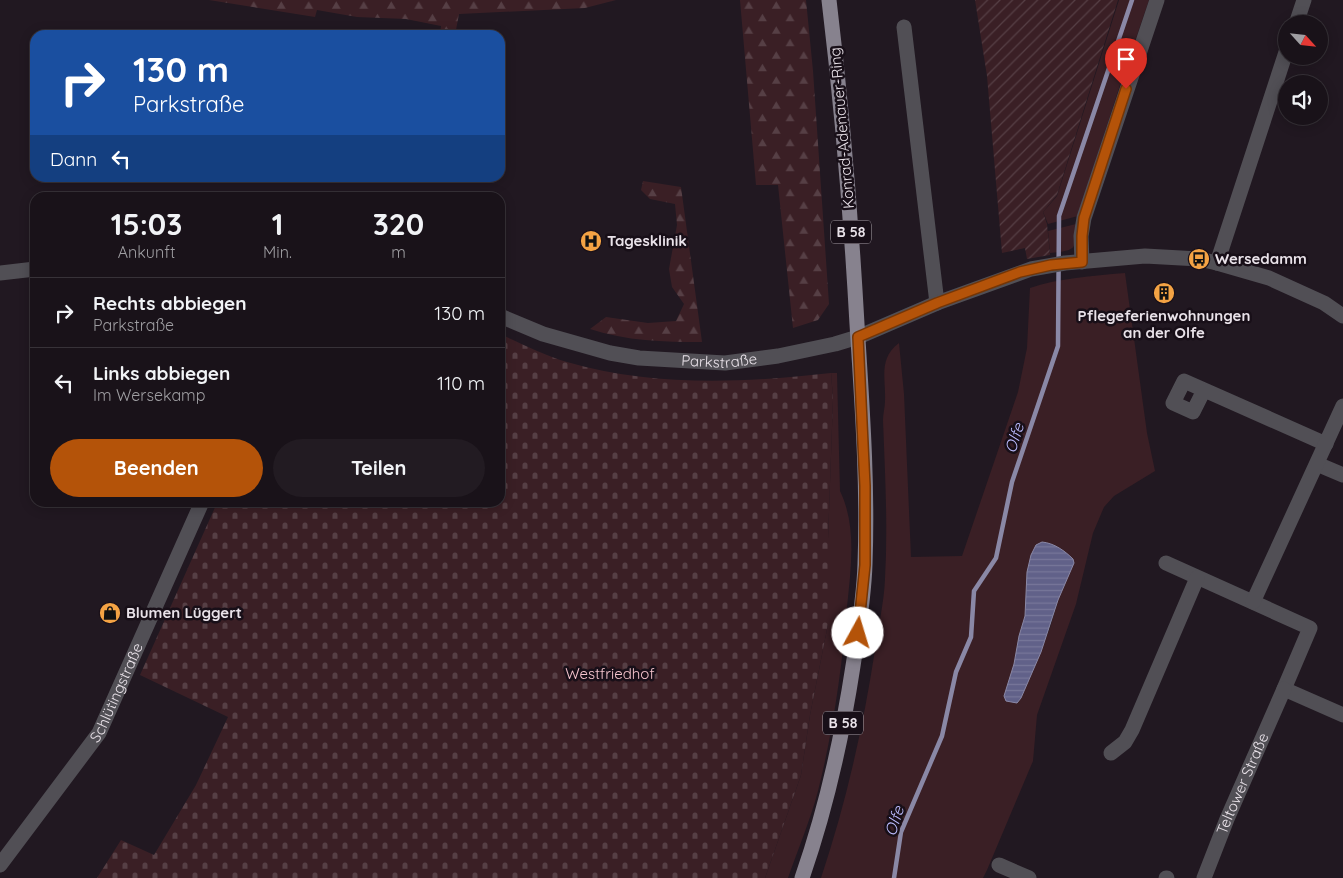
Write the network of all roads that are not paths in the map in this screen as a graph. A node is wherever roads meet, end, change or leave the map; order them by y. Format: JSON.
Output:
{"nodes":[{"id":1,"x":829,"y":0,"type":"edge"},
{"id":2,"x":1157,"y":0,"type":"edge"},
{"id":3,"x":1304,"y":0,"type":"edge"},
{"id":4,"x":1299,"y":15,"type":"edge"},
{"id":5,"x":904,"y":27,"type":"dead end"},
{"id":6,"x":1282,"y":65,"type":"edge"},
{"id":7,"x":1082,"y":262,"type":"junction"},
{"id":8,"x":1217,"y":263,"type":"junction"},
{"id":9,"x":30,"y":270,"type":"edge"},
{"id":10,"x":0,"y":273,"type":"edge"},
{"id":11,"x":937,"y":303,"type":"junction"},
{"id":12,"x":1343,"y":316,"type":"edge"},
{"id":13,"x":505,"y":318,"type":"edge"},
{"id":14,"x":858,"y":337,"type":"junction"},
{"id":15,"x":1204,"y":390,"type":"dead end"},
{"id":16,"x":1343,"y":406,"type":"edge"},
{"id":17,"x":1326,"y":444,"type":"junction"},
{"id":18,"x":1317,"y":464,"type":"junction"},
{"id":19,"x":1343,"y":476,"type":"edge"},
{"id":20,"x":200,"y":507,"type":"edge"},
{"id":21,"x":1166,"y":563,"type":"dead end"},
{"id":22,"x":1197,"y":578,"type":"junction"},
{"id":23,"x":1253,"y":602,"type":"junction"},
{"id":24,"x":1284,"y":689,"type":"junction"},
{"id":25,"x":1343,"y":715,"type":"edge"},
{"id":26,"x":1112,"y":753,"type":"dead end"},
{"id":27,"x":999,"y":864,"type":"dead end"},
{"id":28,"x":0,"y":865,"type":"edge"},
{"id":29,"x":802,"y":878,"type":"edge"},
{"id":30,"x":1029,"y":878,"type":"edge"},
{"id":31,"x":1204,"y":878,"type":"edge"}],
"edges":[{"from":1,"to":14,"type":"main road","name":"Konrad-Adenauer-Ring","number":"B 58"},
{"from":2,"to":7,"type":"street"},
{"from":3,"to":4,"type":"street"},
{"from":5,"to":11,"type":"street"},
{"from":6,"to":8,"type":"street"},
{"from":7,"to":8,"type":"street","name":"Parkstraße"},
{"from":7,"to":11,"type":"street","name":"Parkstraße"},
{"from":8,"to":12,"type":"street","name":"Parkstraße"},
{"from":9,"to":10,"type":"street"},
{"from":11,"to":14,"type":"street","name":"Parkstraße"},
{"from":13,"to":14,"type":"street","name":"Parkstraße"},
{"from":14,"to":29,"type":"main road","name":"Konrad-Adenauer-Ring","number":"B 58"},
{"from":15,"to":17,"type":"street"},
{"from":16,"to":17,"type":"street"},
{"from":17,"to":18,"type":"street"},
{"from":18,"to":19,"type":"street"},
{"from":18,"to":23,"type":"street"},
{"from":20,"to":28,"type":"street","name":"Schlütingstraße"},
{"from":21,"to":22,"type":"street","name":"Teltower Straße"},
{"from":22,"to":23,"type":"street","name":"Teltower Straße"},
{"from":22,"to":26,"type":"street"},
{"from":23,"to":24,"type":"street","name":"Teltower Straße"},
{"from":24,"to":25,"type":"street"},
{"from":24,"to":31,"type":"street","name":"Teltower Straße"},
{"from":27,"to":30,"type":"street"}]}
